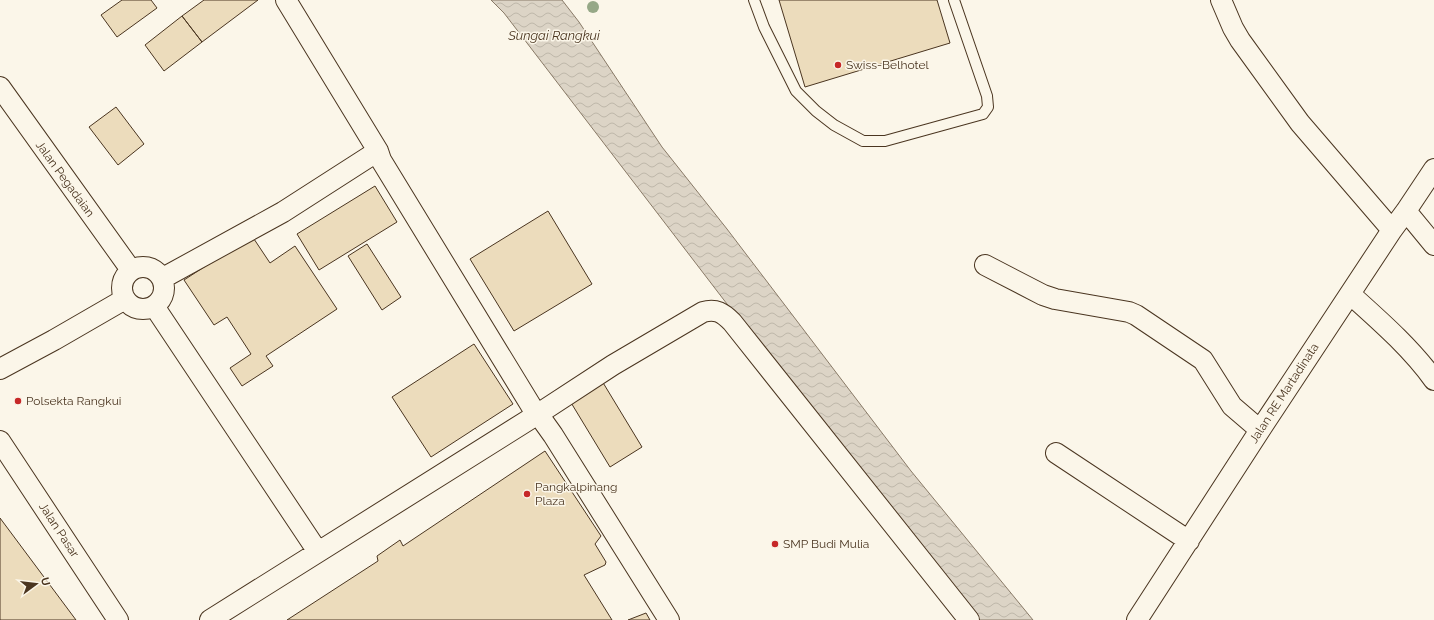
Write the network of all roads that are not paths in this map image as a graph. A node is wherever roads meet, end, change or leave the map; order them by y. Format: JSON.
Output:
{"nodes":[{"id":1,"x":286,"y":0,"type":"edge"},
{"id":2,"x":754,"y":0,"type":"edge"},
{"id":3,"x":954,"y":0,"type":"edge"},
{"id":4,"x":1221,"y":0,"type":"edge"},
{"id":5,"x":0,"y":87,"type":"edge"},
{"id":6,"x":378,"y":152,"type":"junction"},
{"id":7,"x":1434,"y":169,"type":"edge"},
{"id":8,"x":1406,"y":211,"type":"junction"},
{"id":9,"x":1392,"y":230,"type":"junction"},
{"id":10,"x":1434,"y":245,"type":"edge"},
{"id":11,"x":985,"y":265,"type":"dead end"},
{"id":12,"x":131,"y":270,"type":"junction"},
{"id":13,"x":163,"y":278,"type":"junction"},
{"id":14,"x":1350,"y":294,"type":"junction"},
{"id":15,"x":125,"y":299,"type":"junction"},
{"id":16,"x":154,"y":306,"type":"junction"},
{"id":17,"x":0,"y":369,"type":"edge"},
{"id":18,"x":1434,"y":380,"type":"edge"},
{"id":19,"x":538,"y":414,"type":"junction"},
{"id":20,"x":1260,"y":430,"type":"junction"},
{"id":21,"x":0,"y":441,"type":"edge"},
{"id":22,"x":1056,"y":452,"type":"dead end"},
{"id":23,"x":1189,"y":541,"type":"junction"},
{"id":24,"x":318,"y":552,"type":"junction"},
{"id":25,"x":118,"y":620,"type":"edge"},
{"id":26,"x":210,"y":620,"type":"edge"},
{"id":27,"x":669,"y":620,"type":"edge"},
{"id":28,"x":969,"y":620,"type":"edge"},
{"id":29,"x":1137,"y":620,"type":"edge"}],
"edges":[{"from":1,"to":6,"type":"street"},
{"from":2,"to":3,"type":"lane"},
{"from":4,"to":9,"type":"street"},
{"from":5,"to":12,"type":"street","name":"Jalan Pegadaian"},
{"from":6,"to":13,"type":"street"},
{"from":6,"to":19,"type":"street"},
{"from":7,"to":8,"type":"street","name":"Jalan RE Martadinata"},
{"from":8,"to":9,"type":"street","name":"Jalan RE Martadinata"},
{"from":8,"to":10,"type":"street"},
{"from":9,"to":14,"type":"street","name":"Jalan RE Martadinata"},
{"from":11,"to":20,"type":"street"},
{"from":12,"to":13,"type":"street"},
{"from":12,"to":15,"type":"street"},
{"from":13,"to":16,"type":"street"},
{"from":14,"to":18,"type":"street"},
{"from":14,"to":20,"type":"street","name":"Jalan RE Martadinata"},
{"from":15,"to":16,"type":"street"},
{"from":15,"to":17,"type":"street"},
{"from":16,"to":24,"type":"street"},
{"from":19,"to":24,"type":"street"},
{"from":19,"to":27,"type":"street"},
{"from":19,"to":28,"type":"street"},
{"from":20,"to":23,"type":"street","name":"Jalan RE Martadinata"},
{"from":21,"to":25,"type":"street","name":"Jalan Pasar"},
{"from":22,"to":23,"type":"street"},
{"from":23,"to":29,"type":"street","name":"Jalan RE Martadinata"},
{"from":24,"to":26,"type":"street"}]}
